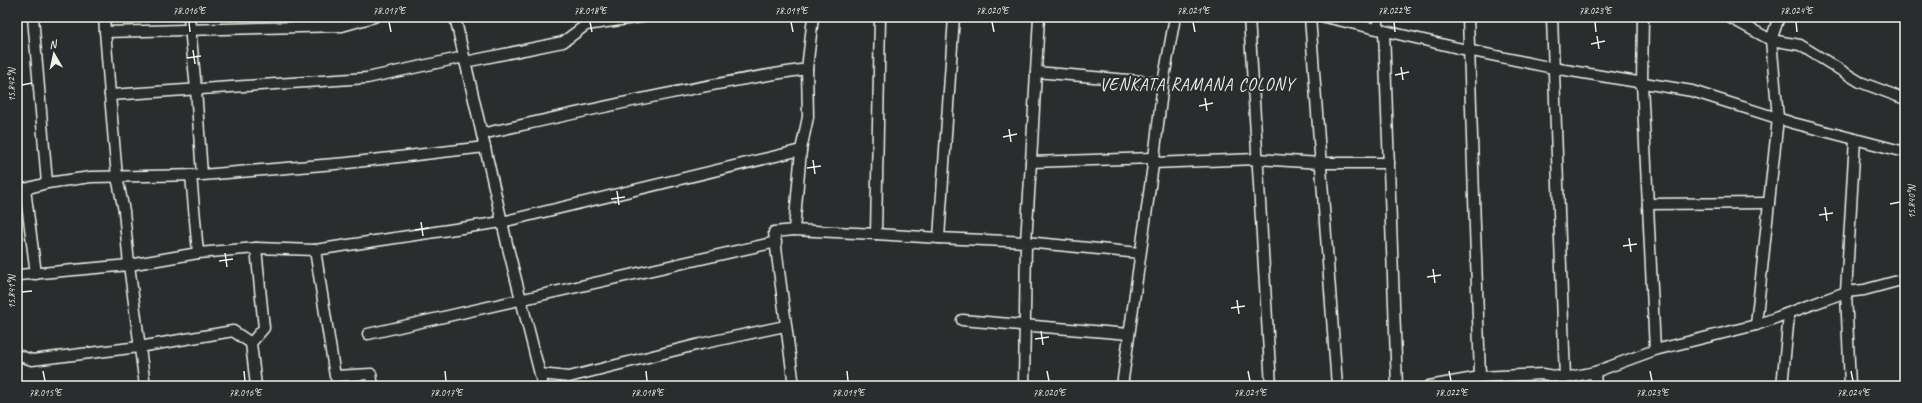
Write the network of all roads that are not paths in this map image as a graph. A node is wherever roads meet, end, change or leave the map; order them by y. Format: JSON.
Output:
{"nodes":[{"id":1,"x":33,"y":17,"type":"edge"},
{"id":2,"x":104,"y":17,"type":"edge"},
{"id":3,"x":189,"y":17,"type":"edge"},
{"id":4,"x":374,"y":17,"type":"edge"},
{"id":5,"x":455,"y":17,"type":"edge"},
{"id":6,"x":641,"y":17,"type":"edge"},
{"id":7,"x":813,"y":17,"type":"edge"},
{"id":8,"x":880,"y":17,"type":"edge"},
{"id":9,"x":954,"y":17,"type":"edge"},
{"id":10,"x":1039,"y":17,"type":"edge"},
{"id":11,"x":1174,"y":17,"type":"edge"},
{"id":12,"x":1249,"y":17,"type":"edge"},
{"id":13,"x":1310,"y":17,"type":"edge"},
{"id":14,"x":1325,"y":17,"type":"edge"},
{"id":15,"x":1378,"y":17,"type":"edge"},
{"id":16,"x":1468,"y":17,"type":"edge"},
{"id":17,"x":1552,"y":17,"type":"edge"},
{"id":18,"x":1643,"y":17,"type":"edge"},
{"id":19,"x":1729,"y":17,"type":"edge"},
{"id":20,"x":1779,"y":17,"type":"edge"},
{"id":21,"x":190,"y":30,"type":"junction"},
{"id":22,"x":1381,"y":30,"type":"junction"},
{"id":23,"x":105,"y":32,"type":"junction"},
{"id":24,"x":1771,"y":40,"type":"junction"},
{"id":25,"x":1469,"y":50,"type":"junction"},
{"id":26,"x":465,"y":60,"type":"junction"},
{"id":27,"x":1553,"y":68,"type":"junction"},
{"id":28,"x":807,"y":69,"type":"junction"},
{"id":29,"x":1036,"y":72,"type":"junction"},
{"id":30,"x":1163,"y":83,"type":"junction"},
{"id":31,"x":1642,"y":83,"type":"junction"},
{"id":32,"x":196,"y":89,"type":"junction"},
{"id":33,"x":110,"y":95,"type":"junction"},
{"id":34,"x":1905,"y":99,"type":"edge"},
{"id":35,"x":1778,"y":118,"type":"junction"},
{"id":36,"x":482,"y":134,"type":"junction"},
{"id":37,"x":1855,"y":139,"type":"junction"},
{"id":38,"x":485,"y":147,"type":"junction"},
{"id":39,"x":801,"y":150,"type":"junction"},
{"id":40,"x":1905,"y":152,"type":"edge"},
{"id":41,"x":1257,"y":159,"type":"junction"},
{"id":42,"x":1153,"y":160,"type":"junction"},
{"id":43,"x":1031,"y":162,"type":"junction"},
{"id":44,"x":1321,"y":163,"type":"junction"},
{"id":45,"x":1389,"y":163,"type":"junction"},
{"id":46,"x":191,"y":175,"type":"junction"},
{"id":47,"x":202,"y":175,"type":"junction"},
{"id":48,"x":117,"y":177,"type":"junction"},
{"id":49,"x":47,"y":183,"type":"junction"},
{"id":50,"x":21,"y":187,"type":"edge"},
{"id":51,"x":1769,"y":203,"type":"junction"},
{"id":52,"x":1648,"y":204,"type":"junction"},
{"id":53,"x":502,"y":222,"type":"junction"},
{"id":54,"x":794,"y":230,"type":"junction"},
{"id":55,"x":876,"y":234,"type":"junction"},
{"id":56,"x":939,"y":238,"type":"junction"},
{"id":57,"x":776,"y":242,"type":"junction"},
{"id":58,"x":1026,"y":242,"type":"junction"},
{"id":59,"x":256,"y":248,"type":"junction"},
{"id":60,"x":315,"y":250,"type":"junction"},
{"id":61,"x":198,"y":253,"type":"junction"},
{"id":62,"x":1140,"y":253,"type":"junction"},
{"id":63,"x":129,"y":265,"type":"junction"},
{"id":64,"x":36,"y":274,"type":"junction"},
{"id":65,"x":17,"y":277,"type":"edge"},
{"id":66,"x":1905,"y":278,"type":"edge"},
{"id":67,"x":1846,"y":292,"type":"junction"},
{"id":68,"x":521,"y":299,"type":"junction"},
{"id":69,"x":1789,"y":315,"type":"junction"},
{"id":70,"x":962,"y":320,"type":"dead end"},
{"id":71,"x":1756,"y":325,"type":"junction"},
{"id":72,"x":785,"y":326,"type":"junction"},
{"id":73,"x":1025,"y":326,"type":"junction"},
{"id":74,"x":368,"y":334,"type":"dead end"},
{"id":75,"x":1129,"y":334,"type":"junction"},
{"id":76,"x":251,"y":343,"type":"junction"},
{"id":77,"x":139,"y":347,"type":"junction"},
{"id":78,"x":1655,"y":350,"type":"junction"},
{"id":79,"x":17,"y":355,"type":"edge"},
{"id":80,"x":1595,"y":372,"type":"junction"},
{"id":81,"x":1508,"y":375,"type":"junction"},
{"id":82,"x":1480,"y":377,"type":"junction"},
{"id":83,"x":1565,"y":378,"type":"junction"},
{"id":84,"x":540,"y":382,"type":"edge"},
{"id":85,"x":145,"y":386,"type":"edge"},
{"id":86,"x":256,"y":386,"type":"edge"},
{"id":87,"x":373,"y":386,"type":"edge"},
{"id":88,"x":794,"y":386,"type":"edge"},
{"id":89,"x":1024,"y":386,"type":"edge"},
{"id":90,"x":1122,"y":386,"type":"edge"},
{"id":91,"x":1271,"y":386,"type":"edge"},
{"id":92,"x":1337,"y":386,"type":"edge"},
{"id":93,"x":1397,"y":386,"type":"edge"},
{"id":94,"x":1430,"y":386,"type":"edge"},
{"id":95,"x":1509,"y":386,"type":"edge"},
{"id":96,"x":1596,"y":386,"type":"edge"},
{"id":97,"x":1782,"y":386,"type":"edge"},
{"id":98,"x":1850,"y":386,"type":"edge"}],
"edges":[{"from":1,"to":49,"type":"street"},
{"from":2,"to":23,"type":"street"},
{"from":3,"to":21,"type":"street"},
{"from":4,"to":21,"type":"street"},
{"from":5,"to":26,"type":"street"},
{"from":6,"to":26,"type":"street"},
{"from":7,"to":28,"type":"street"},
{"from":8,"to":55,"type":"street"},
{"from":9,"to":56,"type":"street"},
{"from":10,"to":29,"type":"street"},
{"from":11,"to":30,"type":"street"},
{"from":12,"to":41,"type":"street"},
{"from":13,"to":44,"type":"street"},
{"from":14,"to":22,"type":"street"},
{"from":15,"to":22,"type":"street"},
{"from":16,"to":25,"type":"street"},
{"from":17,"to":27,"type":"street"},
{"from":18,"to":31,"type":"street"},
{"from":19,"to":24,"type":"street"},
{"from":20,"to":24,"type":"street"},
{"from":21,"to":23,"type":"street"},
{"from":21,"to":32,"type":"street"},
{"from":22,"to":25,"type":"street"},
{"from":22,"to":45,"type":"street"},
{"from":23,"to":33,"type":"street"},
{"from":24,"to":34,"type":"street"},
{"from":24,"to":35,"type":"street"},
{"from":25,"to":27,"type":"street"},
{"from":25,"to":82,"type":"street"},
{"from":26,"to":32,"type":"street"},
{"from":26,"to":36,"type":"street"},
{"from":27,"to":31,"type":"street"},
{"from":27,"to":83,"type":"street"},
{"from":28,"to":36,"type":"street"},
{"from":28,"to":39,"type":"street"},
{"from":29,"to":30,"type":"street"},
{"from":29,"to":43,"type":"street"},
{"from":30,"to":42,"type":"street"},
{"from":31,"to":35,"type":"street"},
{"from":31,"to":52,"type":"street"},
{"from":32,"to":33,"type":"street"},
{"from":32,"to":47,"type":"street"},
{"from":33,"to":48,"type":"street"},
{"from":35,"to":37,"type":"street"},
{"from":35,"to":51,"type":"street"},
{"from":36,"to":38,"type":"street"},
{"from":37,"to":40,"type":"street"},
{"from":37,"to":67,"type":"street"},
{"from":38,"to":47,"type":"street"},
{"from":38,"to":53,"type":"street"},
{"from":39,"to":53,"type":"street"},
{"from":39,"to":54,"type":"street"},
{"from":41,"to":42,"type":"street"},
{"from":41,"to":44,"type":"street"},
{"from":41,"to":91,"type":"street"},
{"from":42,"to":43,"type":"street"},
{"from":42,"to":62,"type":"street"},
{"from":43,"to":58,"type":"street"},
{"from":44,"to":45,"type":"street"},
{"from":44,"to":92,"type":"street"},
{"from":45,"to":93,"type":"street"},
{"from":46,"to":47,"type":"street"},
{"from":46,"to":48,"type":"street"},
{"from":46,"to":61,"type":"street"},
{"from":48,"to":49,"type":"street"},
{"from":48,"to":63,"type":"street"},
{"from":49,"to":50,"type":"street"},
{"from":50,"to":64,"type":"street"},
{"from":51,"to":52,"type":"street"},
{"from":51,"to":71,"type":"street"},
{"from":52,"to":78,"type":"street"},
{"from":53,"to":60,"type":"street"},
{"from":53,"to":68,"type":"street"},
{"from":54,"to":55,"type":"street"},
{"from":54,"to":57,"type":"street"},
{"from":55,"to":56,"type":"street"},
{"from":56,"to":58,"type":"street"},
{"from":57,"to":68,"type":"street"},
{"from":57,"to":72,"type":"street"},
{"from":58,"to":62,"type":"street"},
{"from":58,"to":73,"type":"street"},
{"from":59,"to":60,"type":"street"},
{"from":59,"to":61,"type":"street"},
{"from":59,"to":76,"type":"street"},
{"from":60,"to":87,"type":"street"},
{"from":61,"to":63,"type":"street"},
{"from":62,"to":75,"type":"street"},
{"from":63,"to":64,"type":"street"},
{"from":63,"to":77,"type":"street"},
{"from":64,"to":65,"type":"street"},
{"from":66,"to":67,"type":"street"},
{"from":67,"to":69,"type":"street"},
{"from":67,"to":98,"type":"street"},
{"from":68,"to":74,"type":"street"},
{"from":68,"to":84,"type":"street"},
{"from":69,"to":71,"type":"street"},
{"from":69,"to":97,"type":"street"},
{"from":70,"to":73,"type":"street"},
{"from":71,"to":78,"type":"street"},
{"from":72,"to":84,"type":"street"},
{"from":72,"to":88,"type":"street"},
{"from":73,"to":75,"type":"street"},
{"from":73,"to":89,"type":"street"},
{"from":75,"to":90,"type":"street"},
{"from":76,"to":77,"type":"street"},
{"from":76,"to":86,"type":"street"},
{"from":77,"to":79,"type":"street"},
{"from":77,"to":85,"type":"street"},
{"from":78,"to":80,"type":"street"},
{"from":80,"to":83,"type":"street"},
{"from":80,"to":96,"type":"street"},
{"from":81,"to":82,"type":"street"},
{"from":81,"to":83,"type":"street"},
{"from":81,"to":95,"type":"street"},
{"from":82,"to":94,"type":"street"}]}
